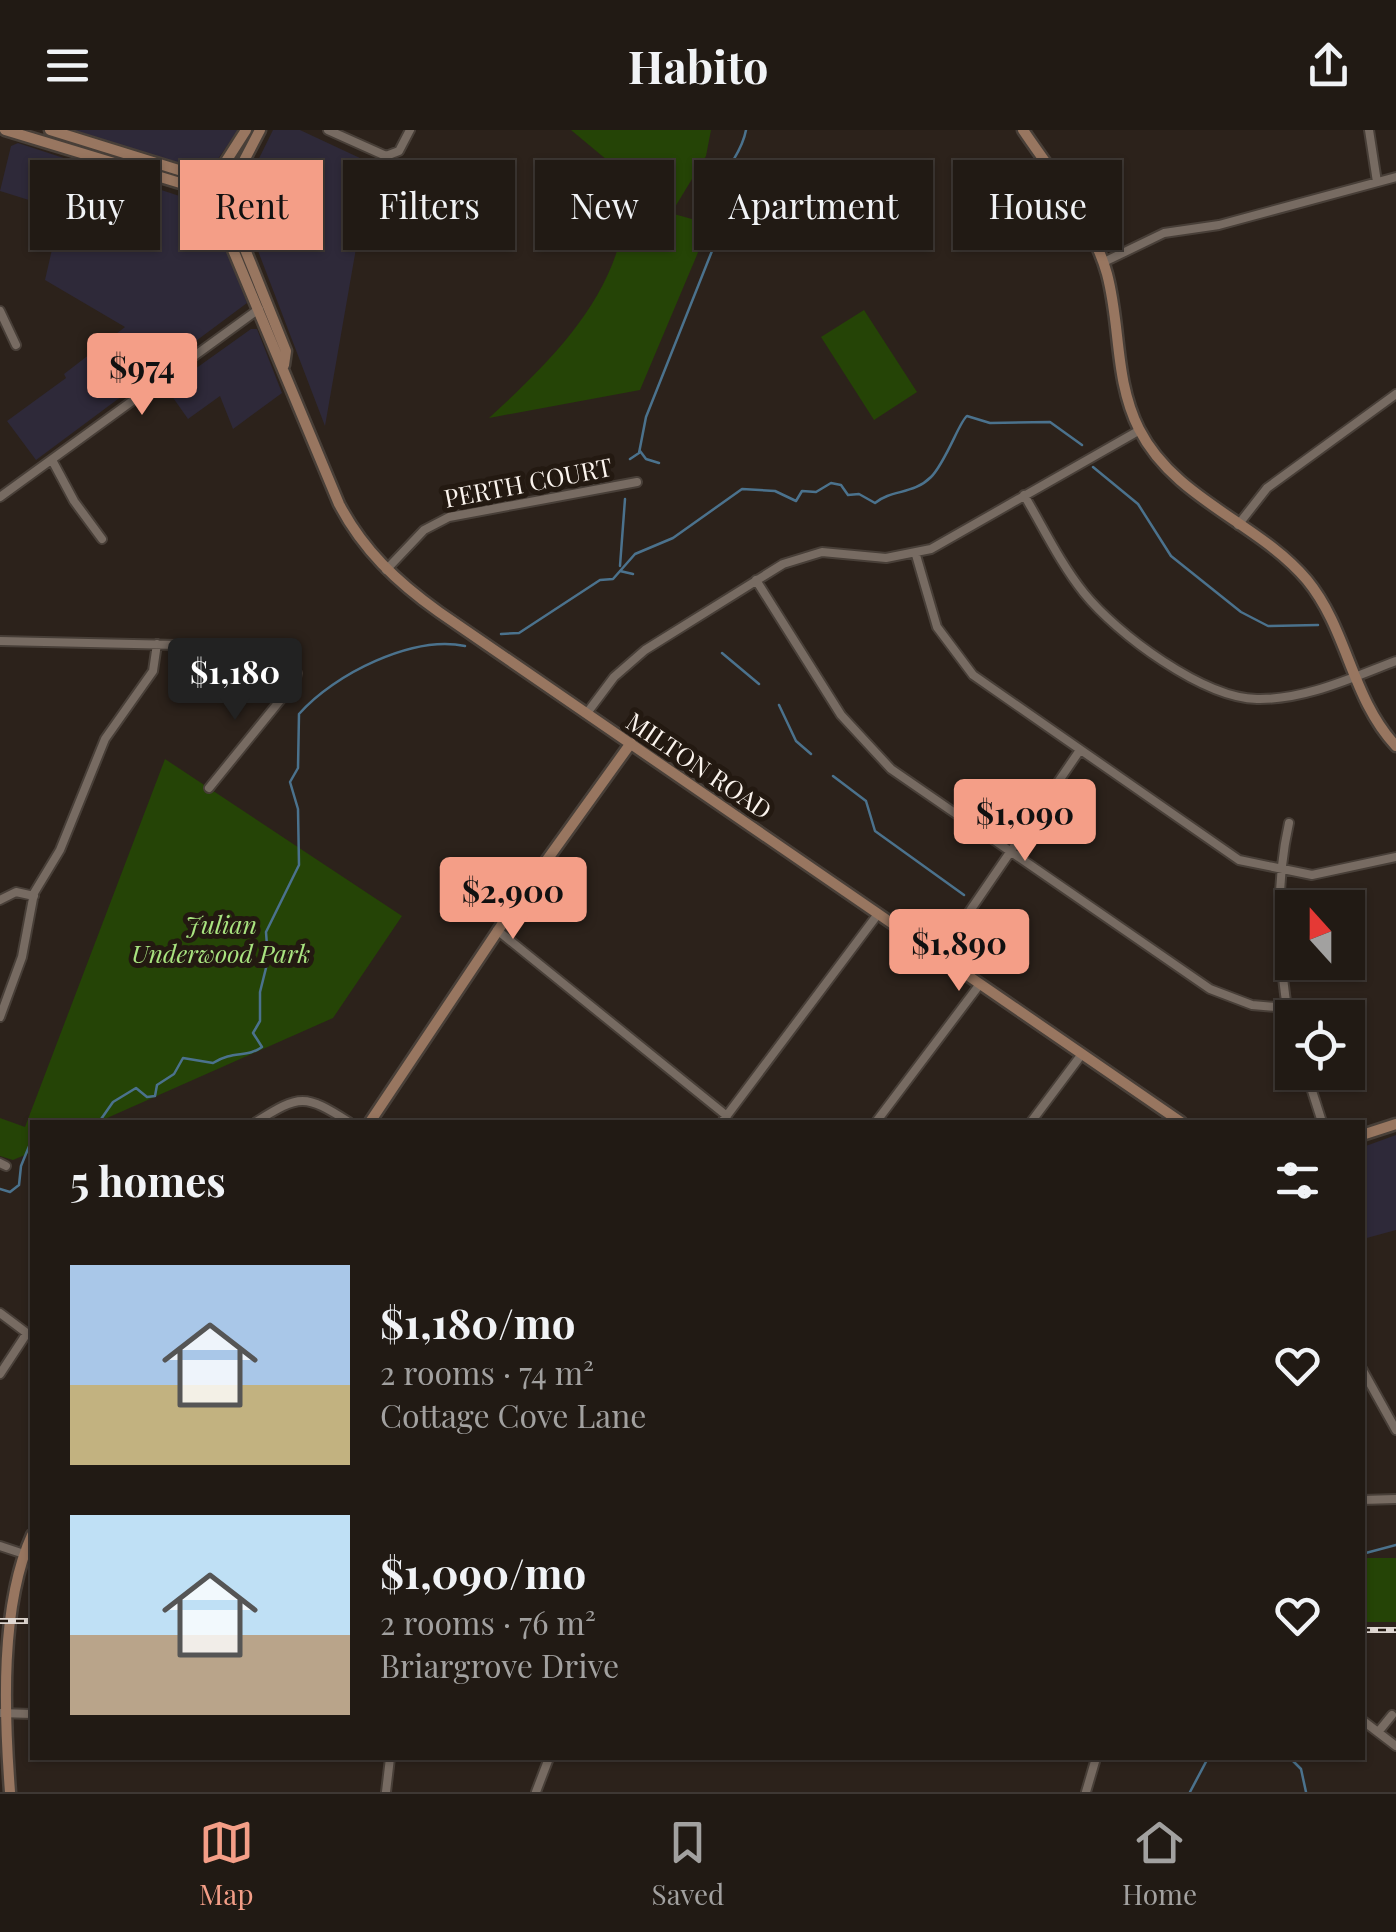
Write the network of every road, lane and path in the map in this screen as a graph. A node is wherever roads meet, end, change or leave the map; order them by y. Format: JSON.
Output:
{"nodes":[{"id":1,"x":4,"y":130,"type":"edge"},
{"id":2,"x":50,"y":130,"type":"edge"},
{"id":3,"x":246,"y":130,"type":"edge"},
{"id":4,"x":260,"y":130,"type":"edge"},
{"id":5,"x":328,"y":130,"type":"edge"},
{"id":6,"x":410,"y":130,"type":"edge"},
{"id":7,"x":1023,"y":130,"type":"edge"},
{"id":8,"x":1368,"y":130,"type":"edge"},
{"id":9,"x":1,"y":140,"type":"edge"},
{"id":10,"x":226,"y":160,"type":"edge"},
{"id":11,"x":244,"y":160,"type":"edge"},
{"id":12,"x":180,"y":173,"type":"edge"},
{"id":13,"x":1396,"y":177,"type":"edge"},
{"id":14,"x":180,"y":180,"type":"edge"},
{"id":15,"x":1378,"y":182,"type":"junction"},
{"id":16,"x":239,"y":250,"type":"edge"},
{"id":17,"x":1104,"y":262,"type":"junction"},
{"id":18,"x":262,"y":307,"type":"junction"},
{"id":19,"x":0,"y":311,"type":"edge"},
{"id":20,"x":16,"y":345,"type":"dead end"},
{"id":21,"x":1396,"y":394,"type":"edge"},
{"id":22,"x":1140,"y":430,"type":"junction"},
{"id":23,"x":52,"y":460,"type":"junction"},
{"id":24,"x":637,"y":482,"type":"dead end"},
{"id":25,"x":1024,"y":495,"type":"junction"},
{"id":26,"x":0,"y":497,"type":"edge"},
{"id":27,"x":1238,"y":524,"type":"junction"},
{"id":28,"x":102,"y":538,"type":"dead end"},
{"id":29,"x":916,"y":554,"type":"junction"},
{"id":30,"x":386,"y":570,"type":"junction"},
{"id":31,"x":756,"y":580,"type":"junction"},
{"id":32,"x":0,"y":641,"type":"edge"},
{"id":33,"x":157,"y":644,"type":"junction"},
{"id":34,"x":1396,"y":661,"type":"edge"},
{"id":35,"x":1355,"y":677,"type":"junction"},
{"id":36,"x":586,"y":713,"type":"junction"},
{"id":37,"x":631,"y":744,"type":"junction"},
{"id":38,"x":1396,"y":746,"type":"edge"},
{"id":39,"x":1080,"y":750,"type":"junction"},
{"id":40,"x":208,"y":788,"type":"dead end"},
{"id":41,"x":1288,"y":823,"type":"dead end"},
{"id":42,"x":1010,"y":852,"type":"junction"},
{"id":43,"x":1396,"y":857,"type":"edge"},
{"id":44,"x":1280,"y":871,"type":"junction"},
{"id":45,"x":34,"y":896,"type":"junction"},
{"id":46,"x":0,"y":900,"type":"edge"},
{"id":47,"x":878,"y":914,"type":"junction"},
{"id":48,"x":497,"y":930,"type":"junction"},
{"id":49,"x":939,"y":956,"type":"junction"},
{"id":50,"x":980,"y":984,"type":"junction"},
{"id":51,"x":1287,"y":1000,"type":"edge"},
{"id":52,"x":1275,"y":1007,"type":"edge"},
{"id":53,"x":0,"y":1016,"type":"edge"},
{"id":54,"x":1082,"y":1054,"type":"junction"},
{"id":55,"x":1312,"y":1090,"type":"edge"},
{"id":56,"x":724,"y":1119,"type":"edge"},
{"id":57,"x":259,"y":1120,"type":"edge"},
{"id":58,"x":346,"y":1120,"type":"edge"},
{"id":59,"x":371,"y":1120,"type":"edge"},
{"id":60,"x":878,"y":1120,"type":"edge"},
{"id":61,"x":1032,"y":1120,"type":"edge"},
{"id":62,"x":1178,"y":1120,"type":"edge"},
{"id":63,"x":1321,"y":1120,"type":"edge"},
{"id":64,"x":1396,"y":1124,"type":"edge"},
{"id":65,"x":1365,"y":1134,"type":"edge"},
{"id":66,"x":0,"y":1313,"type":"edge"},
{"id":67,"x":30,"y":1335,"type":"edge"},
{"id":68,"x":0,"y":1374,"type":"edge"},
{"id":69,"x":1365,"y":1374,"type":"edge"},
{"id":70,"x":1396,"y":1430,"type":"edge"},
{"id":71,"x":1396,"y":1498,"type":"edge"},
{"id":72,"x":1365,"y":1500,"type":"edge"},
{"id":73,"x":30,"y":1538,"type":"edge"},
{"id":74,"x":0,"y":1546,"type":"edge"},
{"id":75,"x":22,"y":1553,"type":"junction"},
{"id":76,"x":3,"y":1713,"type":"edge"},
{"id":77,"x":30,"y":1714,"type":"edge"},
{"id":78,"x":1392,"y":1715,"type":"dead end"},
{"id":79,"x":1365,"y":1722,"type":"edge"},
{"id":80,"x":1379,"y":1732,"type":"junction"},
{"id":81,"x":1396,"y":1746,"type":"edge"},
{"id":82,"x":390,"y":1760,"type":"edge"},
{"id":83,"x":548,"y":1760,"type":"edge"},
{"id":84,"x":1095,"y":1760,"type":"edge"},
{"id":85,"x":536,"y":1790,"type":"edge"},
{"id":86,"x":10,"y":1792,"type":"edge"},
{"id":87,"x":386,"y":1792,"type":"edge"},
{"id":88,"x":547,"y":1792,"type":"edge"},
{"id":89,"x":1086,"y":1792,"type":"edge"}],
"edges":[{"from":1,"to":9,"type":"street"},
{"from":1,"to":14,"type":"street"},
{"from":2,"to":12,"type":"street"},
{"from":3,"to":10,"type":"street"},
{"from":4,"to":11,"type":"street"},
{"from":5,"to":6,"type":"street"},
{"from":7,"to":17,"type":"street"},
{"from":8,"to":15,"type":"street"},
{"from":13,"to":15,"type":"street"},
{"from":15,"to":17,"type":"street"},
{"from":16,"to":18,"type":"street","name":"MILTON ROAD"},
{"from":17,"to":22,"type":"street"},
{"from":18,"to":23,"type":"street"},
{"from":18,"to":30,"type":"street","name":"MILTON ROAD"},
{"from":19,"to":20,"type":"street"},
{"from":21,"to":27,"type":"street"},
{"from":22,"to":25,"type":"street"},
{"from":22,"to":27,"type":"street"},
{"from":23,"to":26,"type":"street"},
{"from":23,"to":28,"type":"street"},
{"from":24,"to":30,"type":"street","name":"PERTH COURT"},
{"from":25,"to":29,"type":"street"},
{"from":25,"to":35,"type":"street"},
{"from":27,"to":35,"type":"street"},
{"from":29,"to":31,"type":"street"},
{"from":29,"to":39,"type":"street"},
{"from":30,"to":36,"type":"street","name":"MILTON ROAD"},
{"from":31,"to":36,"type":"street"},
{"from":31,"to":42,"type":"street"},
{"from":32,"to":33,"type":"street"},
{"from":33,"to":40,"type":"street"},
{"from":33,"to":45,"type":"street"},
{"from":34,"to":35,"type":"street"},
{"from":35,"to":38,"type":"street"},
{"from":36,"to":37,"type":"street","name":"MILTON ROAD"},
{"from":37,"to":47,"type":"street","name":"MILTON ROAD"},
{"from":37,"to":48,"type":"street"},
{"from":39,"to":42,"type":"street"},
{"from":39,"to":44,"type":"street"},
{"from":41,"to":44,"type":"street"},
{"from":42,"to":49,"type":"street"},
{"from":42,"to":52,"type":"street"},
{"from":43,"to":44,"type":"street"},
{"from":44,"to":51,"type":"street"},
{"from":45,"to":46,"type":"street"},
{"from":45,"to":53,"type":"street"},
{"from":47,"to":49,"type":"street","name":"MILTON ROAD"},
{"from":47,"to":56,"type":"street"},
{"from":48,"to":56,"type":"street"},
{"from":48,"to":59,"type":"street"},
{"from":49,"to":50,"type":"street","name":"MILTON ROAD"},
{"from":50,"to":54,"type":"street","name":"MILTON ROAD"},
{"from":50,"to":60,"type":"street"},
{"from":54,"to":61,"type":"street"},
{"from":54,"to":62,"type":"street","name":"MILTON ROAD"},
{"from":55,"to":63,"type":"street"},
{"from":57,"to":58,"type":"street"},
{"from":64,"to":65,"type":"street"},
{"from":66,"to":67,"type":"street"},
{"from":67,"to":68,"type":"street"},
{"from":69,"to":70,"type":"street"},
{"from":71,"to":72,"type":"street"},
{"from":73,"to":75,"type":"street"},
{"from":74,"to":75,"type":"street"},
{"from":75,"to":76,"type":"street"},
{"from":76,"to":77,"type":"street"},
{"from":76,"to":86,"type":"street"},
{"from":78,"to":80,"type":"street"},
{"from":79,"to":80,"type":"street"},
{"from":80,"to":81,"type":"street"},
{"from":82,"to":87,"type":"street"},
{"from":83,"to":85,"type":"street"},
{"from":84,"to":89,"type":"street"},
{"from":85,"to":88,"type":"street"}]}
